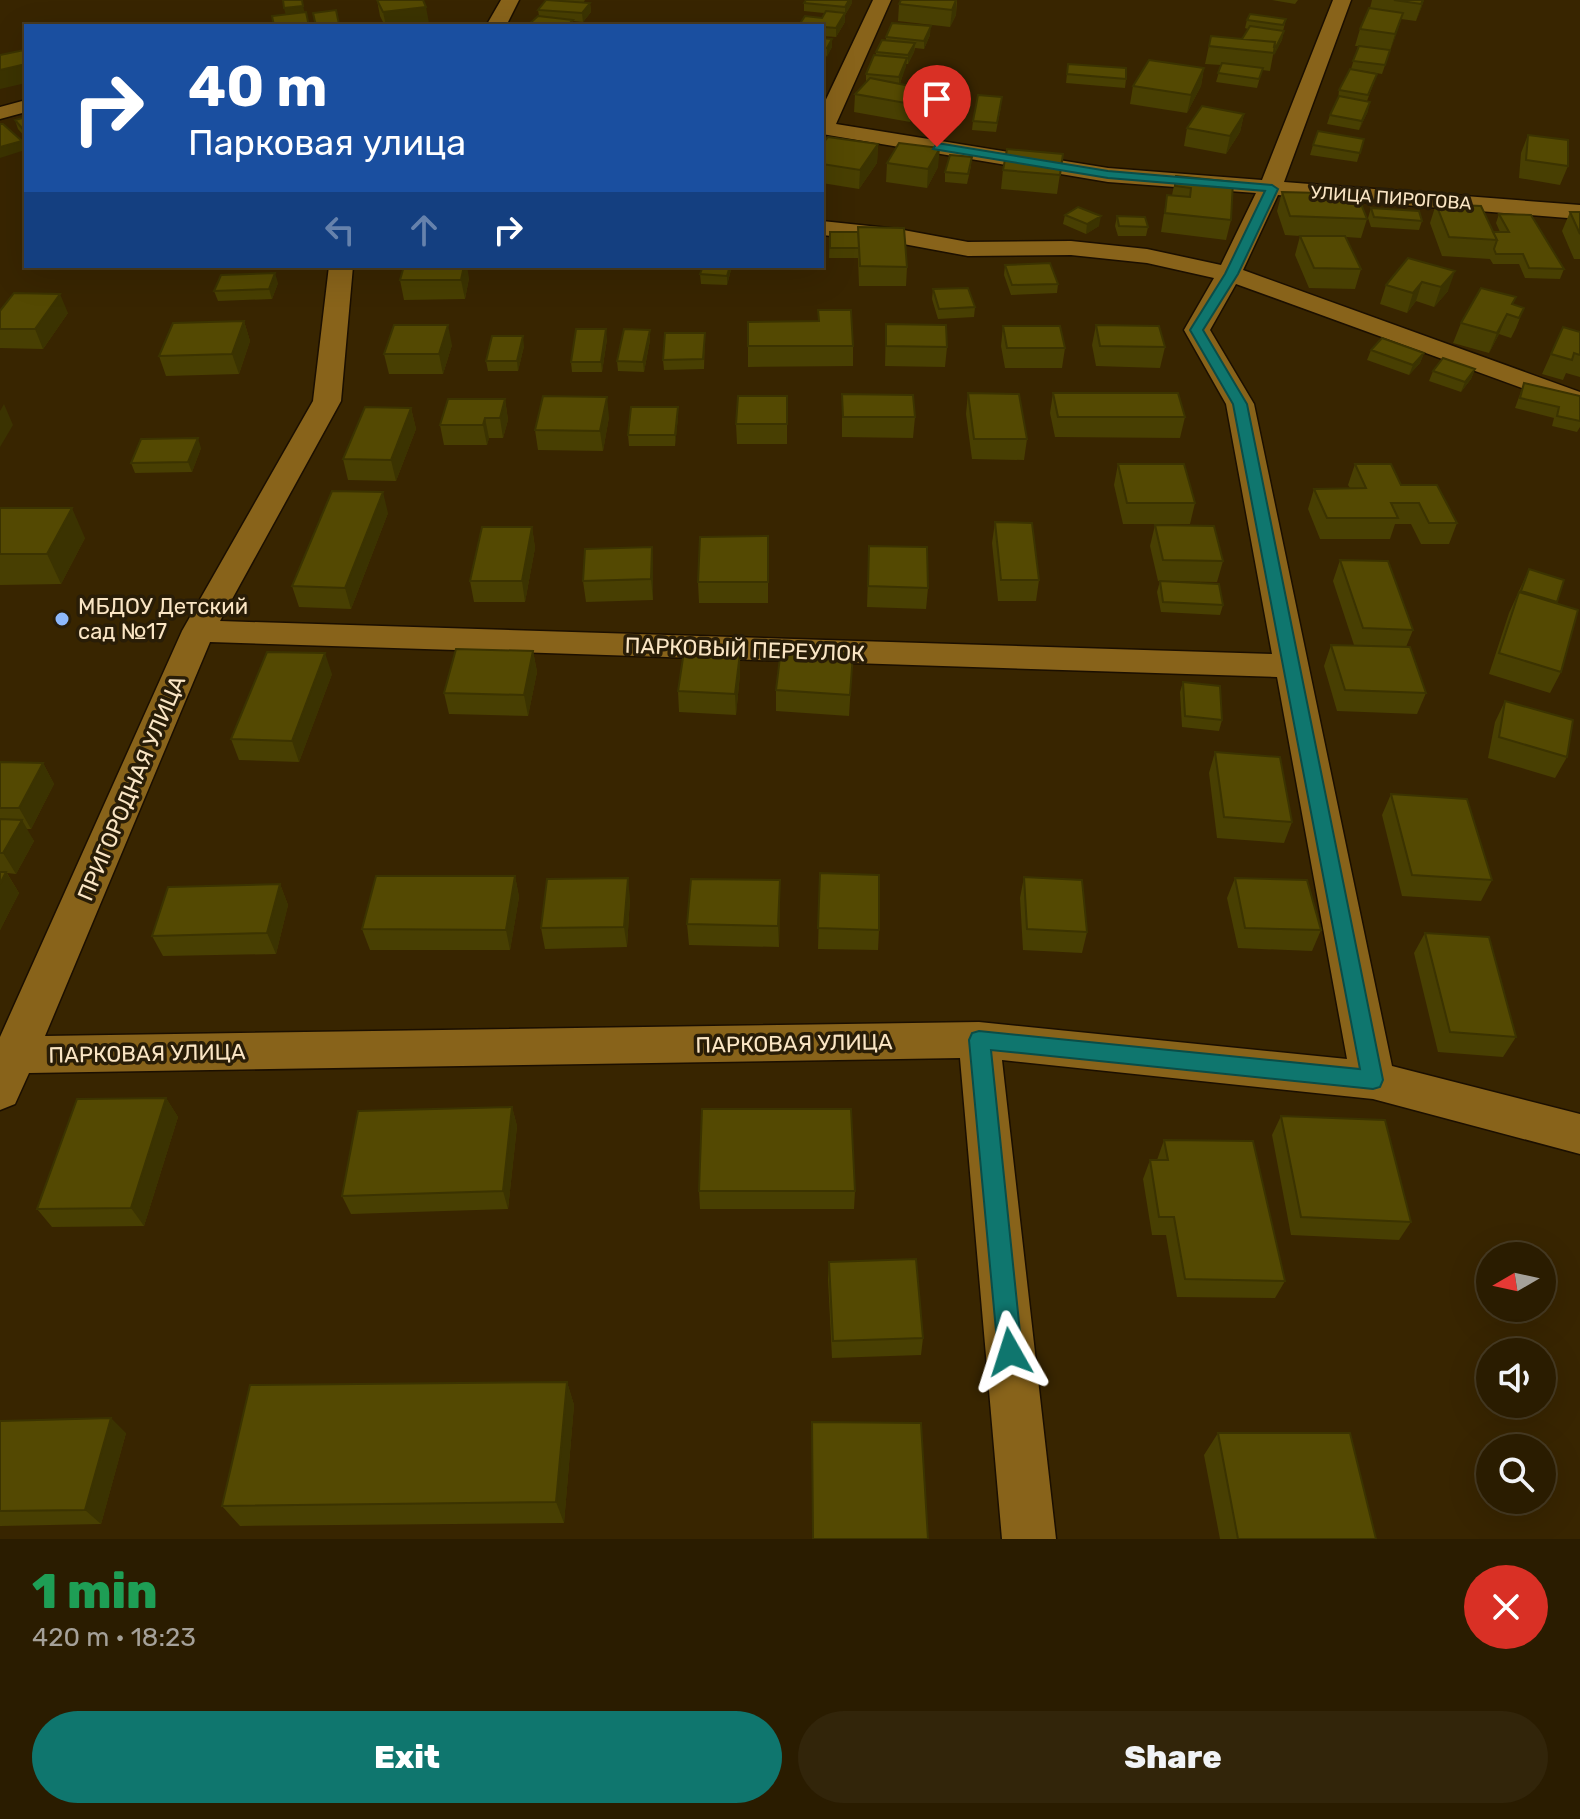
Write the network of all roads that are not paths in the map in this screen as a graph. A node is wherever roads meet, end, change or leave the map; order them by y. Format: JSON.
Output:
{"nodes":[{"id":1,"x":510,"y":0,"type":"edge"},
{"id":2,"x":882,"y":0,"type":"edge"},
{"id":3,"x":1342,"y":0,"type":"edge"},
{"id":4,"x":497,"y":24,"type":"edge"},
{"id":5,"x":24,"y":107,"type":"edge"},
{"id":6,"x":0,"y":113,"type":"edge"},
{"id":7,"x":824,"y":124,"type":"edge"},
{"id":8,"x":824,"y":128,"type":"edge"},
{"id":9,"x":1272,"y":189,"type":"junction"},
{"id":10,"x":1580,"y":212,"type":"edge"},
{"id":11,"x":824,"y":228,"type":"edge"},
{"id":12,"x":341,"y":268,"type":"edge"},
{"id":13,"x":1231,"y":274,"type":"junction"},
{"id":14,"x":1580,"y":401,"type":"edge"},
{"id":15,"x":198,"y":631,"type":"junction"},
{"id":16,"x":1293,"y":666,"type":"junction"},
{"id":17,"x":979,"y":1040,"type":"junction"},
{"id":18,"x":5,"y":1067,"type":"edge"},
{"id":19,"x":1373,"y":1080,"type":"junction"},
{"id":20,"x":1580,"y":1134,"type":"edge"},
{"id":21,"x":1029,"y":1539,"type":"edge"}],
"edges":[{"from":1,"to":4,"type":"street"},
{"from":2,"to":7,"type":"street"},
{"from":3,"to":9,"type":"street"},
{"from":5,"to":6,"type":"street"},
{"from":8,"to":9,"type":"street","name":"УЛИЦА ПИРОГОВА"},
{"from":9,"to":10,"type":"street","name":"УЛИЦА ПИРОГОВА"},
{"from":9,"to":13,"type":"street"},
{"from":11,"to":13,"type":"street"},
{"from":12,"to":15,"type":"street","name":"ПРИГОРОДНАЯ УЛИЦА"},
{"from":13,"to":14,"type":"street"},
{"from":13,"to":16,"type":"street"},
{"from":15,"to":16,"type":"street","name":"ПАРКОВЫЙ ПЕРЕУЛОК"},
{"from":15,"to":18,"type":"street","name":"ПРИГОРОДНАЯ УЛИЦА"},
{"from":16,"to":19,"type":"street"},
{"from":17,"to":18,"type":"street","name":"ПАРКОВАЯ УЛИЦА"},
{"from":17,"to":19,"type":"street","name":"ПАРКОВАЯ УЛИЦА"},
{"from":17,"to":21,"type":"street"},
{"from":19,"to":20,"type":"street","name":"ПАРКОВАЯ УЛИЦА"}]}
